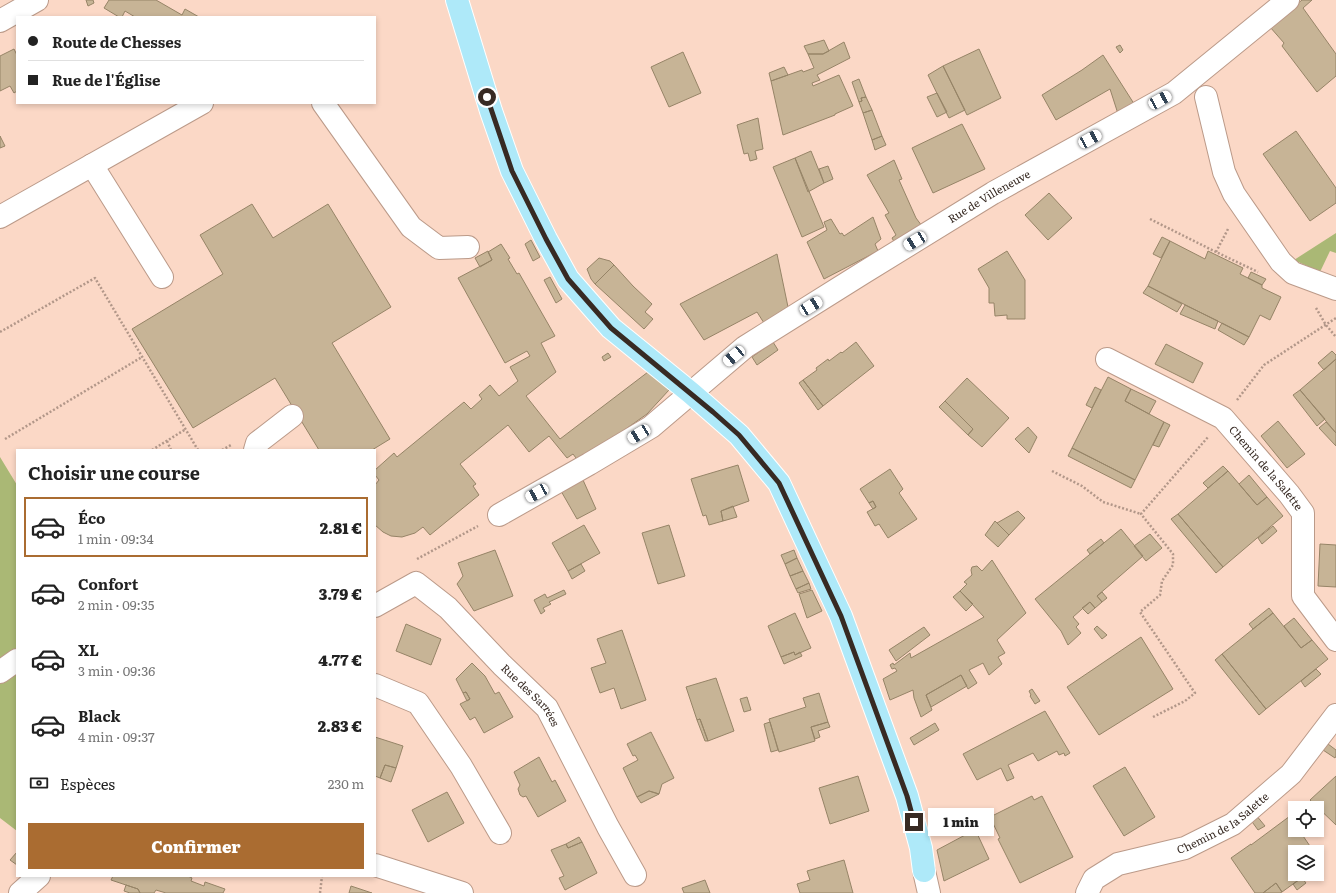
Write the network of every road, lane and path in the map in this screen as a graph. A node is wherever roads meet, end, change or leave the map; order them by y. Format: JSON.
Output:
{"nodes":[{"id":1,"x":37,"y":0,"type":"edge"},
{"id":2,"x":457,"y":0,"type":"edge"},
{"id":3,"x":1288,"y":0,"type":"edge"},
{"id":4,"x":0,"y":21,"type":"edge"},
{"id":5,"x":1206,"y":97,"type":"dead end"},
{"id":6,"x":200,"y":104,"type":"edge"},
{"id":7,"x":324,"y":104,"type":"edge"},
{"id":8,"x":92,"y":165,"type":"junction"},
{"id":9,"x":0,"y":218,"type":"edge"},
{"id":10,"x":1150,"y":219,"type":"dead end"},
{"id":11,"x":468,"y":247,"type":"dead end"},
{"id":12,"x":1216,"y":252,"type":"dead end"},
{"id":13,"x":162,"y":277,"type":"dead end"},
{"id":14,"x":1336,"y":289,"type":"edge"},
{"id":15,"x":1336,"y":318,"type":"edge"},
{"id":16,"x":0,"y":332,"type":"edge"},
{"id":17,"x":142,"y":357,"type":"junction"},
{"id":18,"x":1107,"y":358,"type":"dead end"},
{"id":19,"x":691,"y":393,"type":"junction"},
{"id":20,"x":292,"y":416,"type":"dead end"},
{"id":21,"x":1223,"y":418,"type":"junction"},
{"id":22,"x":186,"y":429,"type":"junction"},
{"id":23,"x":5,"y":439,"type":"dead end"},
{"id":24,"x":167,"y":441,"type":"junction"},
{"id":25,"x":154,"y":449,"type":"edge"},
{"id":26,"x":171,"y":449,"type":"edge"},
{"id":27,"x":197,"y":449,"type":"edge"},
{"id":28,"x":255,"y":449,"type":"edge"},
{"id":29,"x":1052,"y":470,"type":"dead end"},
{"id":30,"x":1141,"y":514,"type":"junction"},
{"id":31,"x":499,"y":515,"type":"joint"},
{"id":32,"x":412,"y":562,"type":"dead end"},
{"id":33,"x":376,"y":605,"type":"edge"},
{"id":34,"x":1336,"y":640,"type":"edge"},
{"id":35,"x":16,"y":661,"type":"edge"},
{"id":36,"x":0,"y":672,"type":"edge"},
{"id":37,"x":376,"y":686,"type":"edge"},
{"id":38,"x":1336,"y":715,"type":"edge"},
{"id":39,"x":1153,"y":717,"type":"dead end"},
{"id":40,"x":500,"y":833,"type":"dead end"},
{"id":41,"x":376,"y":865,"type":"edge"},
{"id":42,"x":924,"y":871,"type":"joint"},
{"id":43,"x":635,"y":875,"type":"dead end"},
{"id":44,"x":38,"y":877,"type":"edge"},
{"id":45,"x":322,"y":877,"type":"edge"},
{"id":46,"x":20,"y":893,"type":"edge"},
{"id":47,"x":320,"y":893,"type":"edge"},
{"id":48,"x":462,"y":893,"type":"edge"},
{"id":49,"x":929,"y":893,"type":"edge"},
{"id":50,"x":1086,"y":893,"type":"edge"}],
"edges":[{"from":1,"to":4,"type":"street"},
{"from":2,"to":19,"type":"main road"},
{"from":3,"to":19,"type":"street","name":"Rue de Villeneuve"},
{"from":5,"to":14,"type":"street"},
{"from":6,"to":8,"type":"street"},
{"from":7,"to":11,"type":"street"},
{"from":8,"to":9,"type":"street"},
{"from":8,"to":13,"type":"street"},
{"from":10,"to":12,"type":"path"},
{"from":15,"to":21,"type":"path"},
{"from":16,"to":17,"type":"path"},
{"from":17,"to":22,"type":"path"},
{"from":17,"to":23,"type":"path"},
{"from":18,"to":21,"type":"street","name":"Chemin de la Salette"},
{"from":19,"to":31,"type":"street","name":"Rue de Villeneuve"},
{"from":19,"to":42,"type":"main road"},
{"from":20,"to":28,"type":"street"},
{"from":21,"to":30,"type":"path"},
{"from":21,"to":34,"type":"street","name":"Chemin de la Salette"},
{"from":22,"to":24,"type":"path"},
{"from":22,"to":27,"type":"path"},
{"from":24,"to":25,"type":"path"},
{"from":24,"to":26,"type":"path"},
{"from":29,"to":30,"type":"path"},
{"from":30,"to":39,"type":"path"},
{"from":31,"to":32,"type":"path"},
{"from":33,"to":43,"type":"street","name":"Rue des Sarrées"},
{"from":35,"to":36,"type":"street"},
{"from":37,"to":40,"type":"street"},
{"from":38,"to":50,"type":"street","name":"Chemin de la Salette"},
{"from":41,"to":48,"type":"street"},
{"from":42,"to":49,"type":"street"},
{"from":44,"to":46,"type":"street"},
{"from":45,"to":47,"type":"path"}]}
